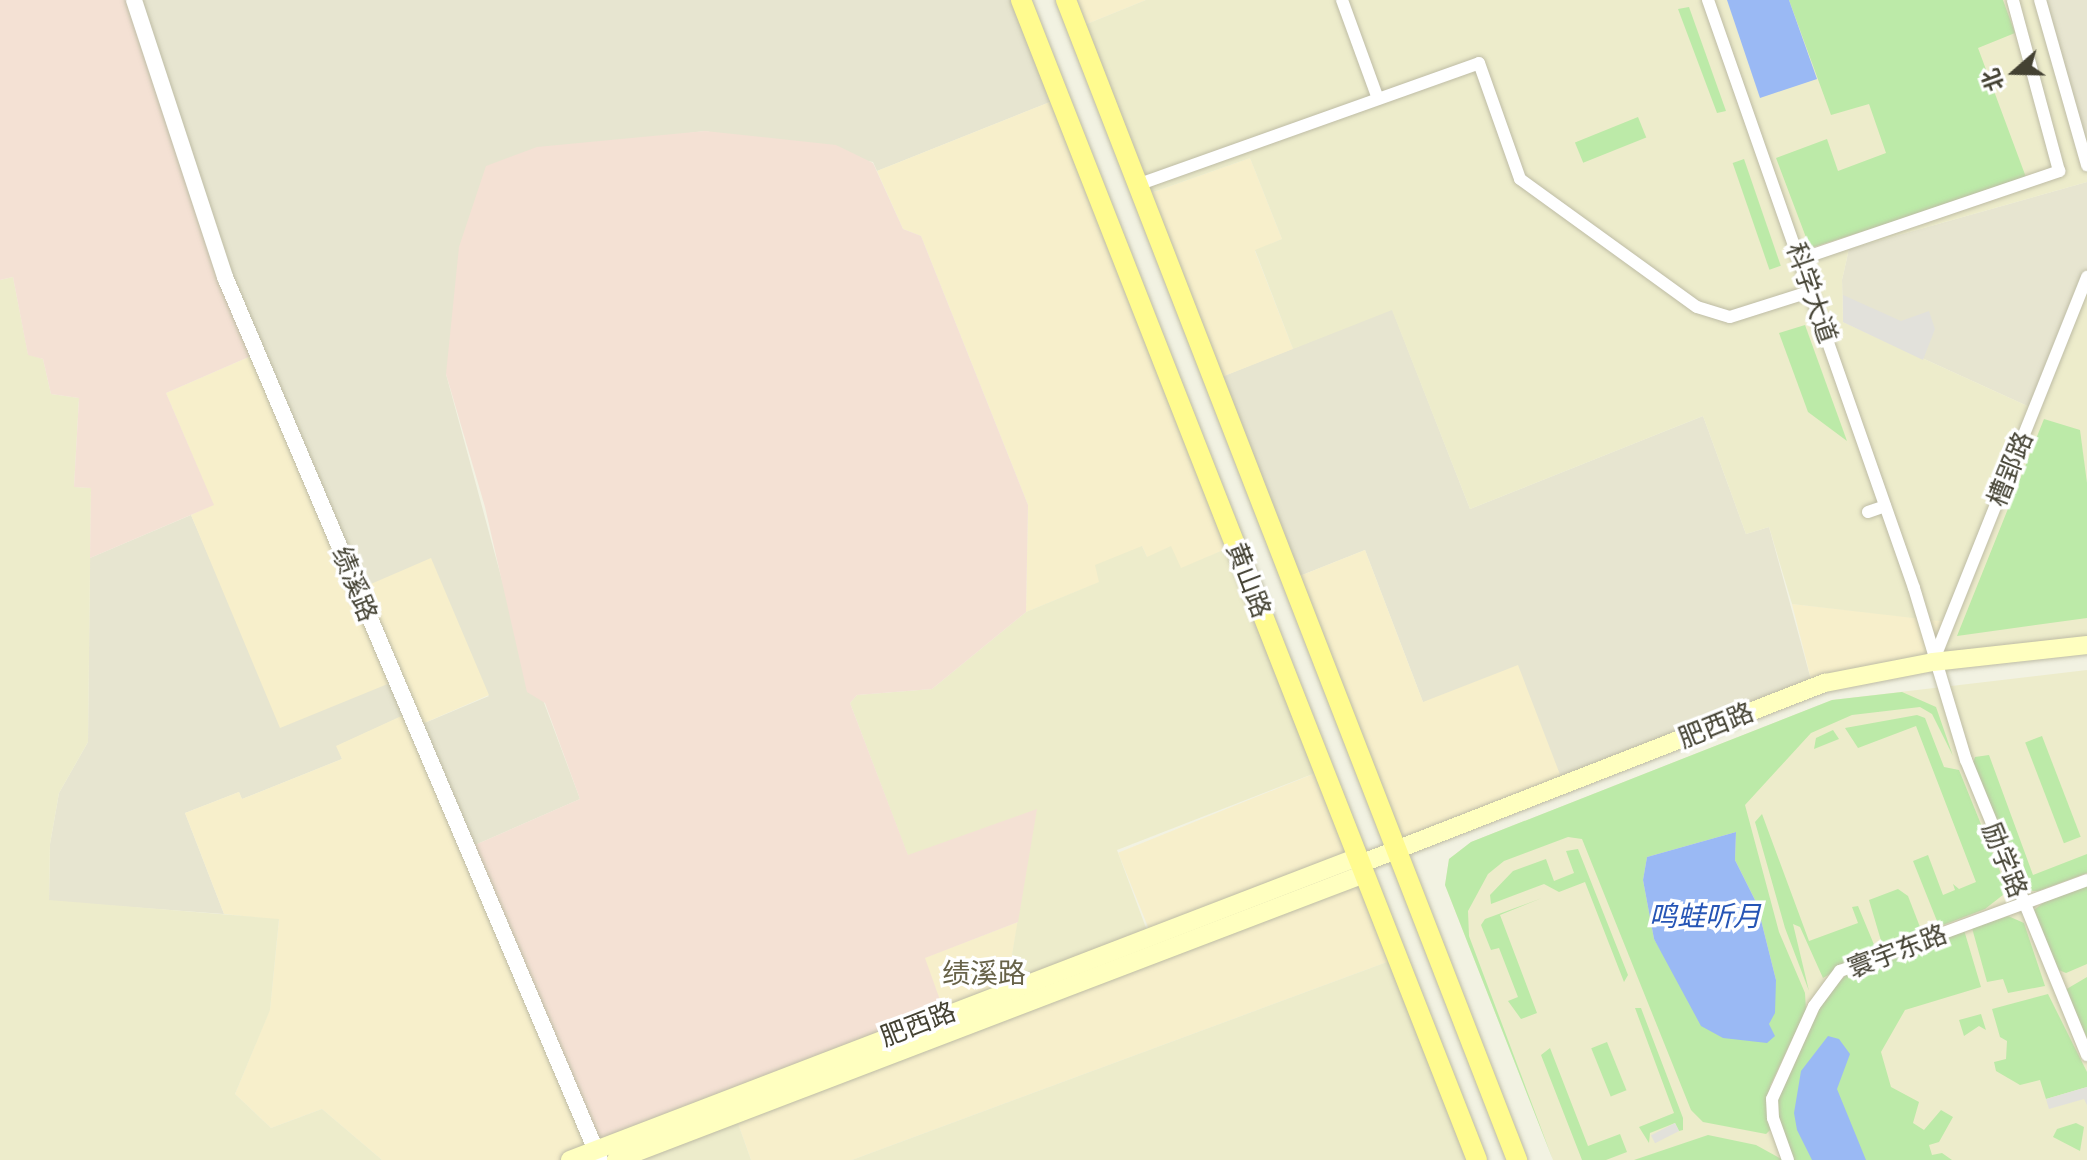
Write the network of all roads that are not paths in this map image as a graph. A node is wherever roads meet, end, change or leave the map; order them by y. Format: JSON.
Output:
{"nodes":[{"id":1,"x":134,"y":0,"type":"edge"},
{"id":2,"x":1021,"y":0,"type":"edge"},
{"id":3,"x":1066,"y":0,"type":"edge"},
{"id":4,"x":1342,"y":0,"type":"edge"},
{"id":5,"x":1708,"y":0,"type":"edge"},
{"id":6,"x":2013,"y":0,"type":"edge"},
{"id":7,"x":2040,"y":0,"type":"edge"},
{"id":8,"x":1378,"y":99,"type":"junction"},
{"id":9,"x":2087,"y":165,"type":"edge"},
{"id":10,"x":1137,"y":185,"type":"junction"},
{"id":11,"x":1801,"y":259,"type":"junction"},
{"id":12,"x":2087,"y":277,"type":"edge"},
{"id":13,"x":1812,"y":291,"type":"junction"},
{"id":14,"x":1885,"y":506,"type":"junction"},
{"id":15,"x":1868,"y":512,"type":"dead end"},
{"id":16,"x":1914,"y":588,"type":"joint"},
{"id":17,"x":2087,"y":645,"type":"edge"},
{"id":18,"x":1933,"y":662,"type":"junction"},
{"id":19,"x":1399,"y":850,"type":"junction"},
{"id":20,"x":1361,"y":865,"type":"junction"},
{"id":21,"x":2087,"y":880,"type":"edge"},
{"id":22,"x":2022,"y":904,"type":"junction"},
{"id":23,"x":2087,"y":1055,"type":"edge"},
{"id":24,"x":598,"y":1155,"type":"edge"},
{"id":25,"x":570,"y":1160,"type":"edge"},
{"id":26,"x":616,"y":1160,"type":"edge"},
{"id":27,"x":1477,"y":1160,"type":"edge"},
{"id":28,"x":1517,"y":1160,"type":"edge"},
{"id":29,"x":1788,"y":1160,"type":"edge"}],
"edges":[{"from":1,"to":24,"type":"street","name":"绩溪路"},
{"from":2,"to":20,"type":"main road","name":"黄山路"},
{"from":3,"to":10,"type":"main road","name":"黄山路"},
{"from":4,"to":8,"type":"street"},
{"from":5,"to":11,"type":"street","name":"科学大道"},
{"from":6,"to":11,"type":"street"},
{"from":7,"to":9,"type":"street"},
{"from":8,"to":10,"type":"street"},
{"from":8,"to":13,"type":"street"},
{"from":10,"to":19,"type":"main road","name":"黄山路"},
{"from":11,"to":13,"type":"street","name":"科学大道"},
{"from":12,"to":18,"type":"street","name":"槽郢路"},
{"from":13,"to":14,"type":"street","name":"科学大道"},
{"from":14,"to":15,"type":"street"},
{"from":14,"to":16,"type":"street","name":"科学大道"},
{"from":16,"to":18,"type":"street","name":"励学路"},
{"from":17,"to":18,"type":"main road","name":"肥西路"},
{"from":18,"to":19,"type":"main road","name":"肥西路"},
{"from":18,"to":22,"type":"street","name":"励学路"},
{"from":19,"to":20,"type":"main road","name":"肥西路"},
{"from":19,"to":28,"type":"main road","name":"黄山路"},
{"from":20,"to":24,"type":"main road","name":"肥西路"},
{"from":20,"to":26,"type":"main road","name":"肥西路"},
{"from":20,"to":27,"type":"main road","name":"黄山路"},
{"from":21,"to":22,"type":"street","name":"寰宇东路"},
{"from":22,"to":23,"type":"street","name":"励学路"},
{"from":22,"to":29,"type":"street","name":"寰宇东路"},
{"from":24,"to":25,"type":"main road","name":"肥西路"}]}
